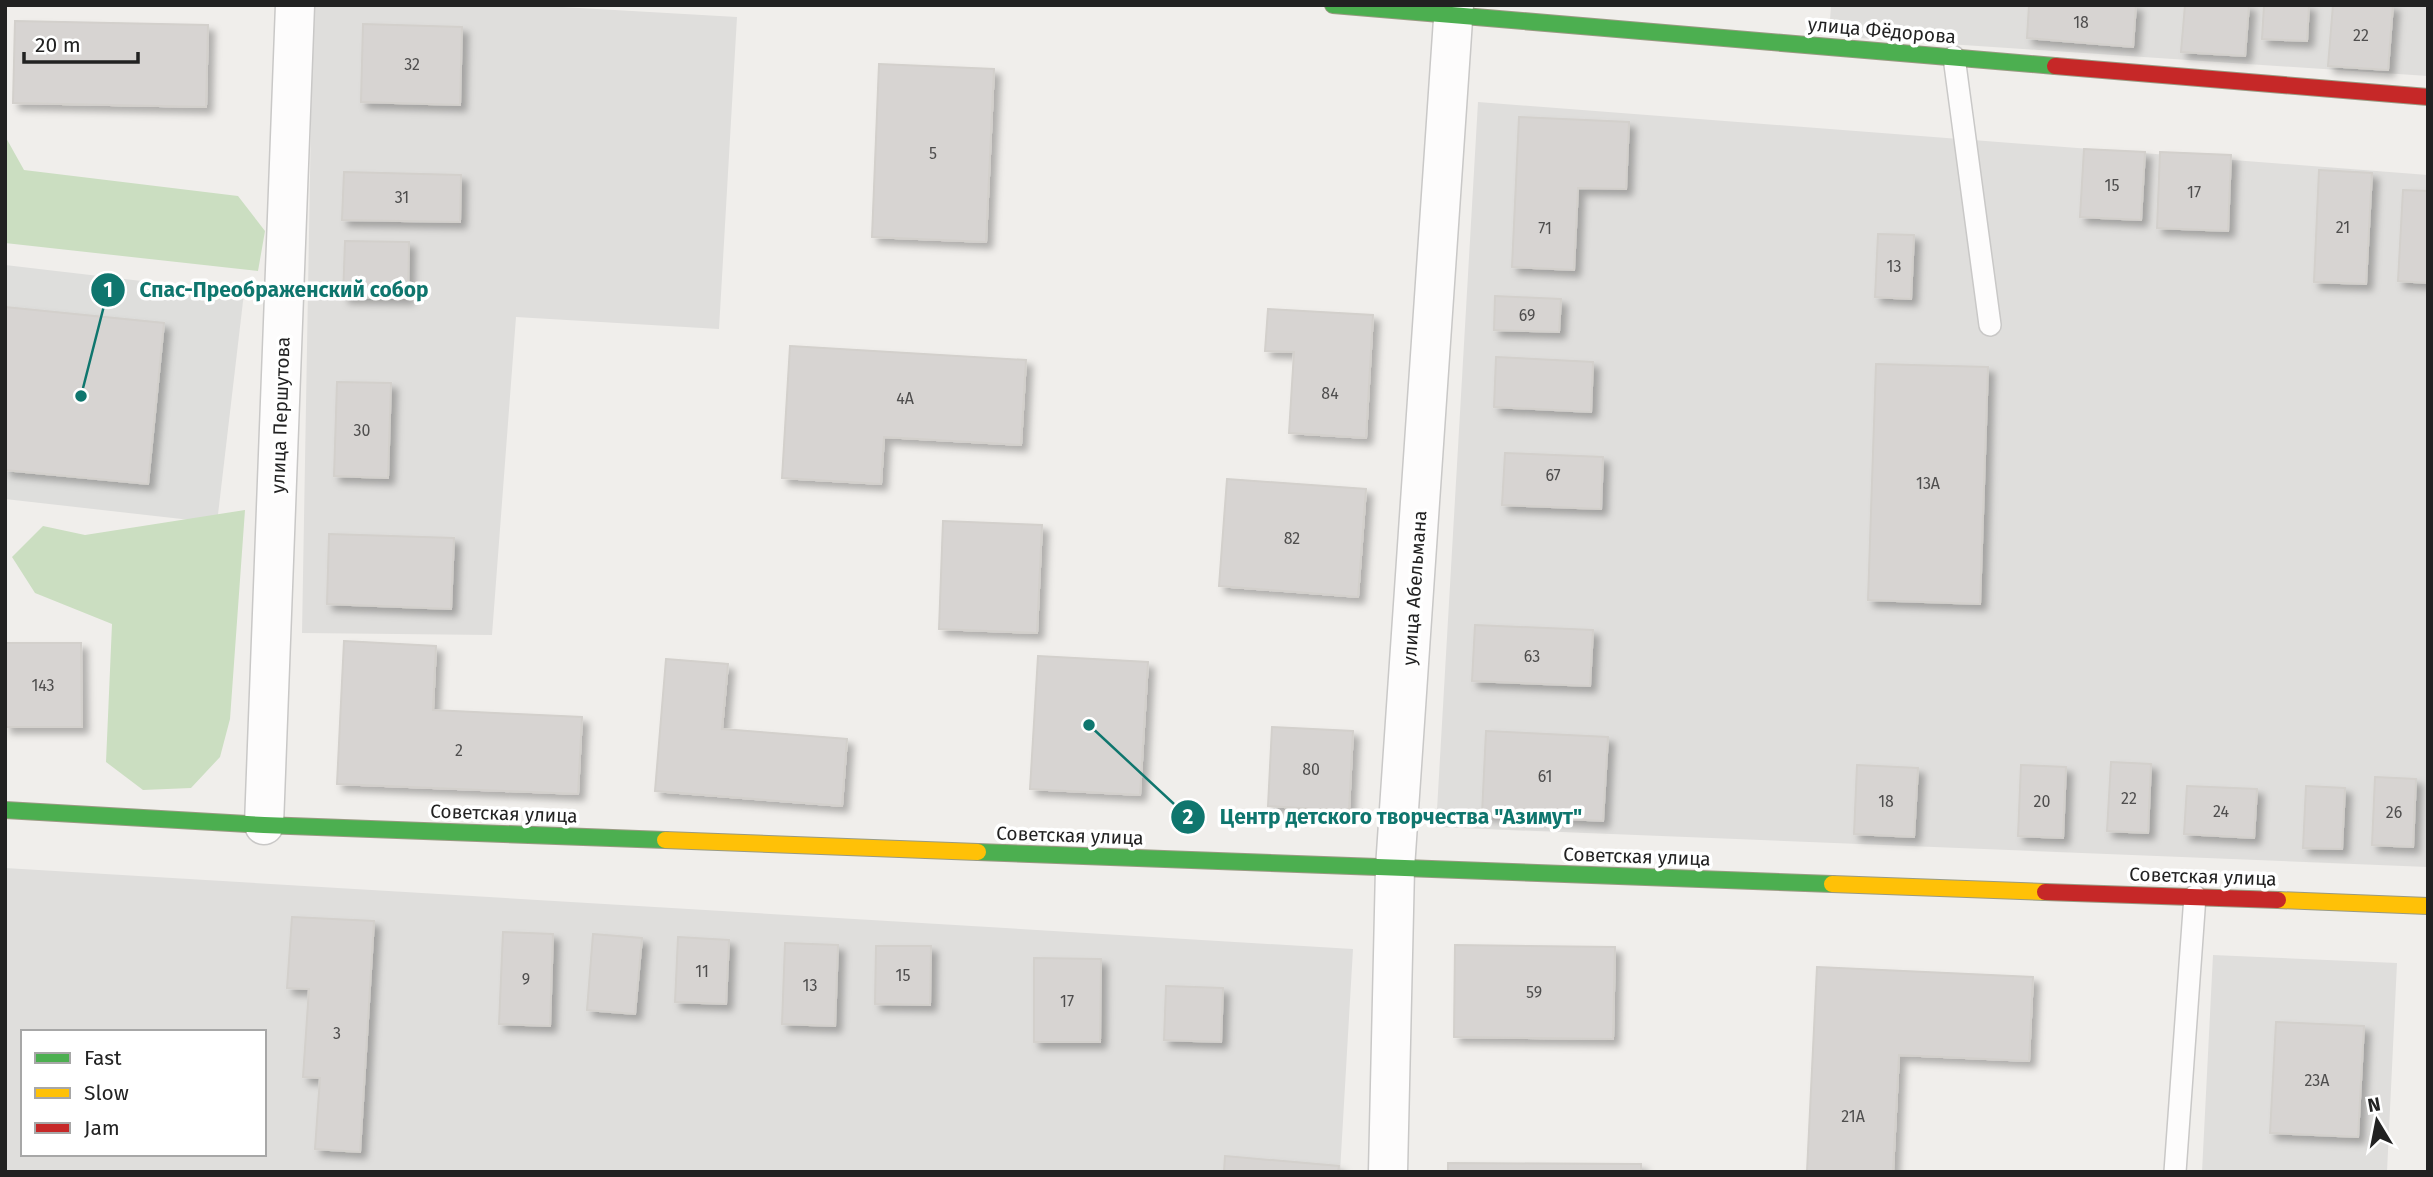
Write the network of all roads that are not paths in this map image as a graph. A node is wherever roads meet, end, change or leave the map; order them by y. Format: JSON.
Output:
{"nodes":[{"id":1,"x":295,"y":5,"type":"edge"},
{"id":2,"x":1333,"y":5,"type":"edge"},
{"id":3,"x":1454,"y":10,"type":"edge"},
{"id":4,"x":1954,"y":57,"type":"junction"},
{"id":5,"x":2428,"y":97,"type":"edge"},
{"id":6,"x":1990,"y":325,"type":"dead end"},
{"id":7,"x":5,"y":810,"type":"edge"},
{"id":8,"x":264,"y":825,"type":"junction"},
{"id":9,"x":1395,"y":868,"type":"junction"},
{"id":10,"x":2195,"y":897,"type":"junction"},
{"id":11,"x":2428,"y":906,"type":"edge"},
{"id":12,"x":1388,"y":1172,"type":"edge"},
{"id":13,"x":2175,"y":1172,"type":"edge"}],
"edges":[{"from":1,"to":8,"type":"street","name":"улица Першутова"},
{"from":2,"to":3,"type":"street","name":"улица Фёдорова"},
{"from":3,"to":4,"type":"street","name":"улица Фёдорова"},
{"from":3,"to":9,"type":"street","name":"улица Абельмана"},
{"from":4,"to":5,"type":"street","name":"улица Фёдорова"},
{"from":4,"to":6,"type":"lane"},
{"from":7,"to":8,"type":"street","name":"Советская улица"},
{"from":8,"to":9,"type":"street","name":"Советская улица"},
{"from":9,"to":10,"type":"street","name":"Советская улица"},
{"from":9,"to":12,"type":"street","name":"улица Абельмана"},
{"from":10,"to":11,"type":"street","name":"Советская улица"},
{"from":10,"to":13,"type":"lane"}]}
